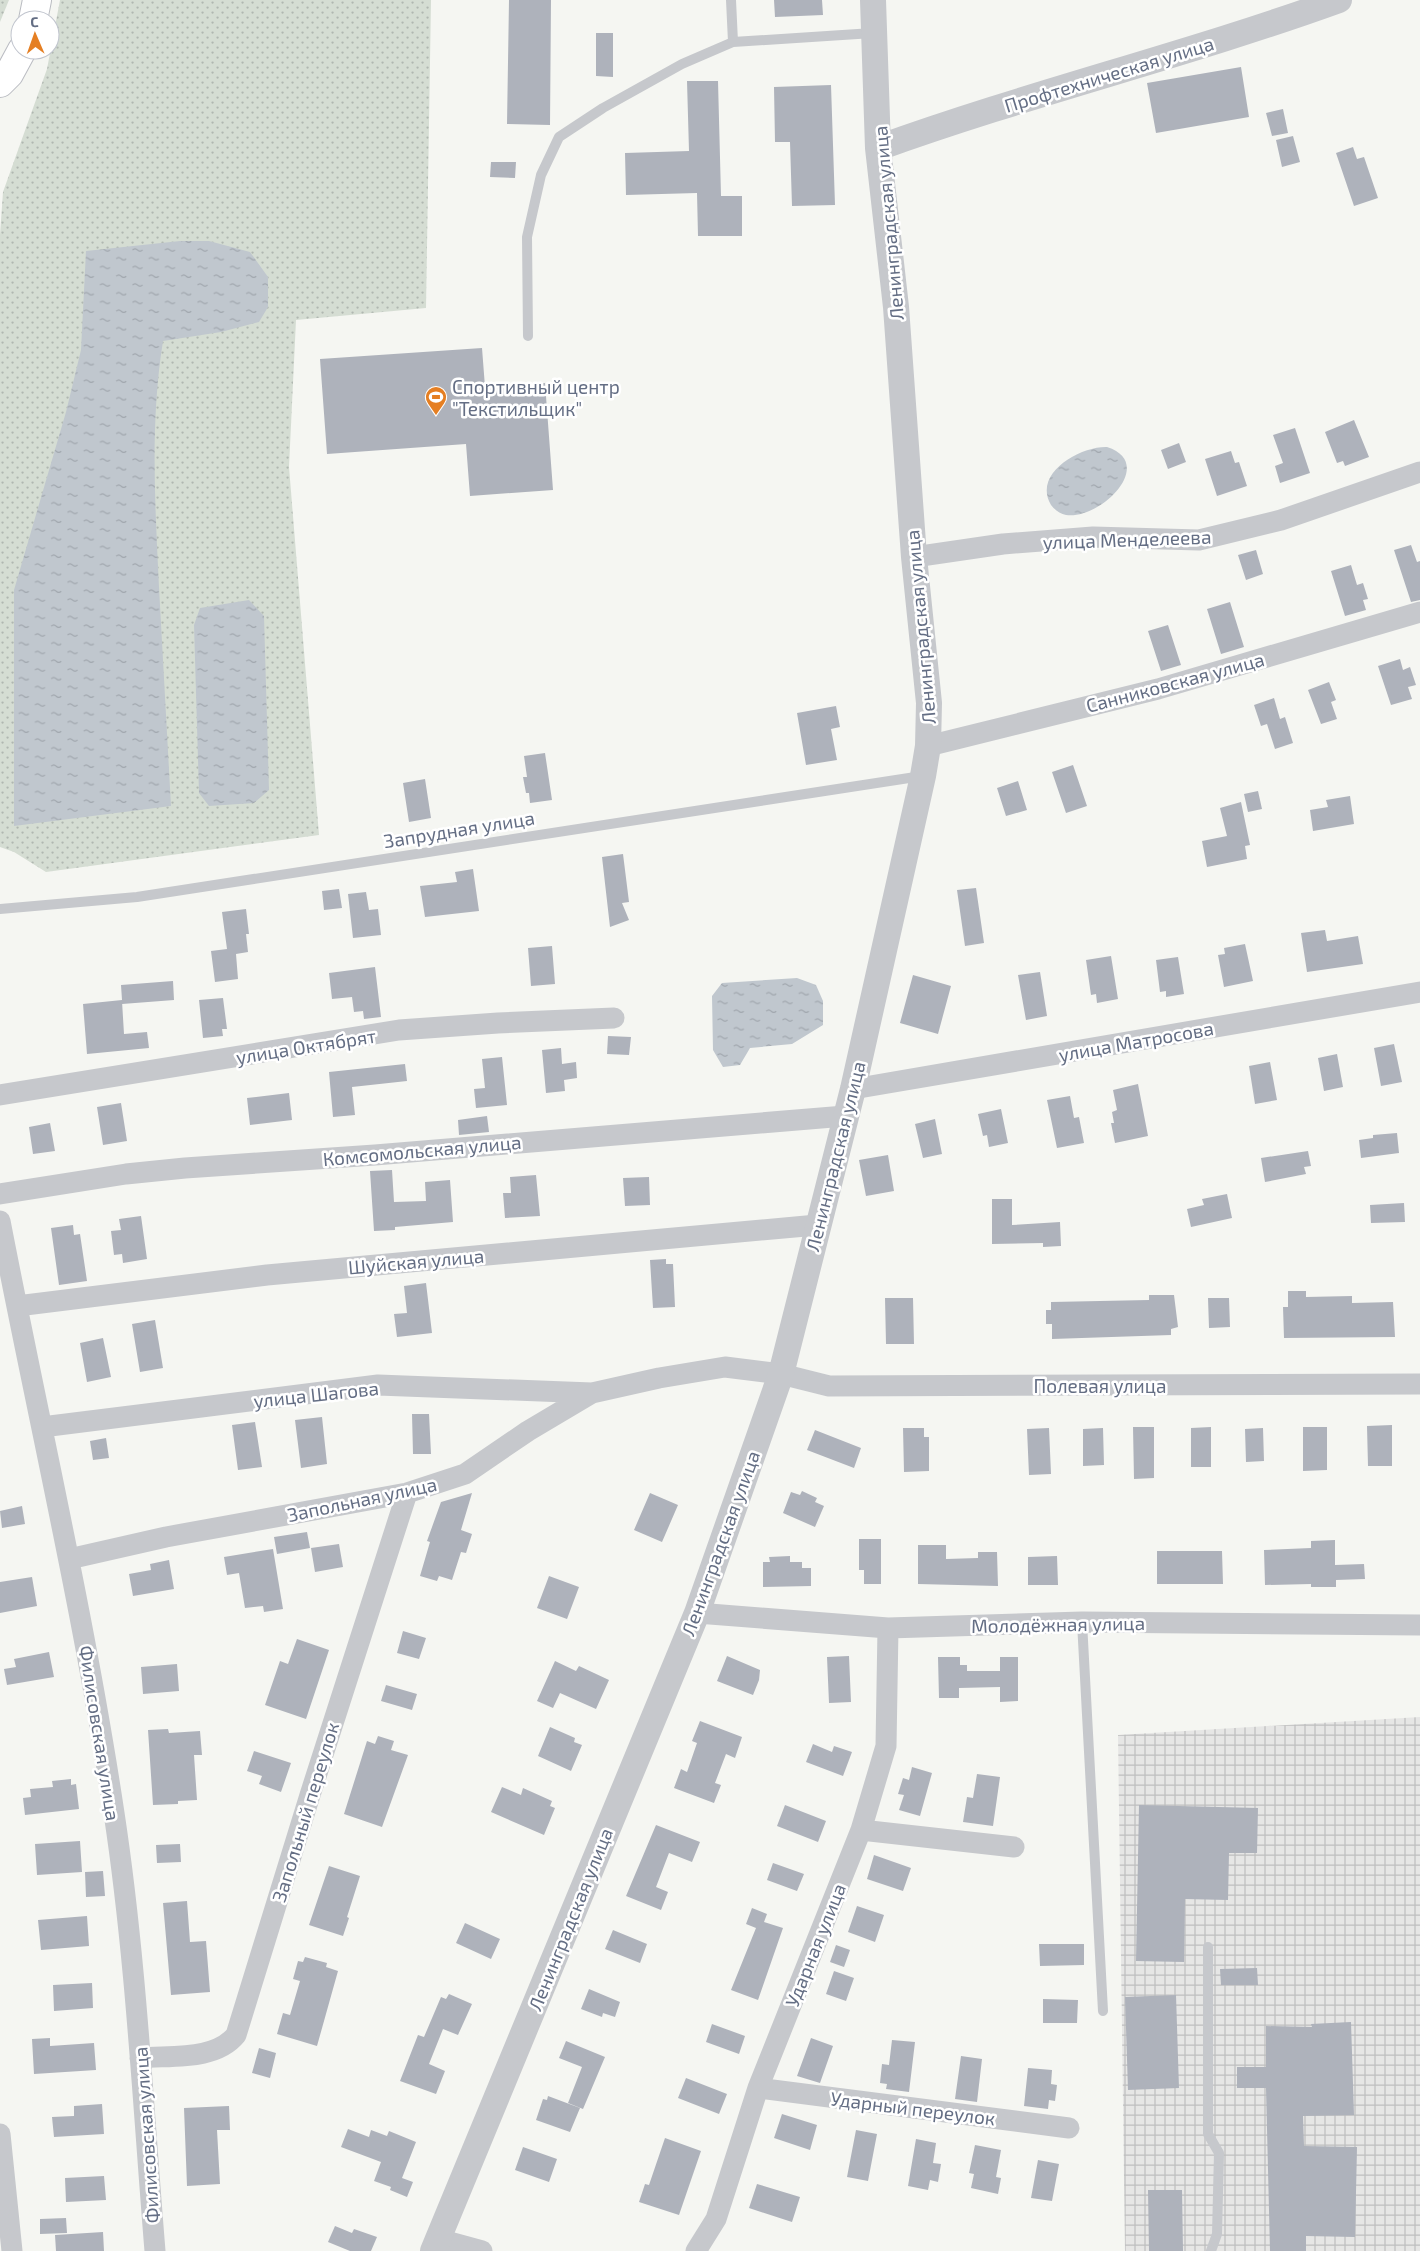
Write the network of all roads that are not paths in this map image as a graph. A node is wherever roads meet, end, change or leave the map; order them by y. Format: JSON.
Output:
{"nodes":[{"id":1,"x":732,"y":0,"type":"edge"},
{"id":2,"x":873,"y":0,"type":"edge"},
{"id":3,"x":1339,"y":0,"type":"edge"},
{"id":4,"x":875,"y":33,"type":"junction"},
{"id":5,"x":733,"y":42,"type":"junction"},
{"id":6,"x":17,"y":60,"type":"edge"},
{"id":7,"x":0,"y":83,"type":"edge"},
{"id":8,"x":878,"y":148,"type":"junction"},
{"id":9,"x":528,"y":336,"type":"dead end"},
{"id":10,"x":1420,"y":472,"type":"edge"},
{"id":11,"x":914,"y":557,"type":"junction"},
{"id":12,"x":1420,"y":612,"type":"edge"},
{"id":13,"x":928,"y":746,"type":"junction"},
{"id":14,"x":923,"y":776,"type":"junction"},
{"id":15,"x":0,"y":909,"type":"edge"},
{"id":16,"x":1420,"y":992,"type":"edge"},
{"id":17,"x":614,"y":1018,"type":"dead end"},
{"id":18,"x":852,"y":1089,"type":"junction"},
{"id":19,"x":0,"y":1095,"type":"edge"},
{"id":20,"x":845,"y":1116,"type":"junction"},
{"id":21,"x":0,"y":1194,"type":"edge"},
{"id":22,"x":0,"y":1221,"type":"edge"},
{"id":23,"x":817,"y":1225,"type":"junction"},
{"id":24,"x":16,"y":1306,"type":"junction"},
{"id":25,"x":781,"y":1374,"type":"junction"},
{"id":26,"x":1420,"y":1384,"type":"edge"},
{"id":27,"x":592,"y":1393,"type":"junction"},
{"id":28,"x":42,"y":1427,"type":"junction"},
{"id":29,"x":407,"y":1493,"type":"junction"},
{"id":30,"x":69,"y":1559,"type":"junction"},
{"id":31,"x":697,"y":1613,"type":"junction"},
{"id":32,"x":1082,"y":1622,"type":"junction"},
{"id":33,"x":1420,"y":1625,"type":"edge"},
{"id":34,"x":888,"y":1628,"type":"junction"},
{"id":35,"x":861,"y":1830,"type":"junction"},
{"id":36,"x":1014,"y":1847,"type":"dead end"},
{"id":37,"x":1208,"y":1947,"type":"dead end"},
{"id":38,"x":1103,"y":2012,"type":"dead end"},
{"id":39,"x":140,"y":2058,"type":"junction"},
{"id":40,"x":758,"y":2088,"type":"junction"},
{"id":41,"x":1069,"y":2128,"type":"dead end"},
{"id":42,"x":0,"y":2134,"type":"edge"},
{"id":43,"x":435,"y":2245,"type":"edge"},
{"id":44,"x":12,"y":2251,"type":"edge"},
{"id":45,"x":155,"y":2251,"type":"edge"},
{"id":46,"x":482,"y":2251,"type":"edge"},
{"id":47,"x":696,"y":2251,"type":"edge"},
{"id":48,"x":1211,"y":2251,"type":"edge"}],
"edges":[{"from":1,"to":5,"type":"lane"},
{"from":2,"to":4,"type":"street","name":"Ленинградская улица"},
{"from":3,"to":8,"type":"street","name":"Профтехническая улица"},
{"from":4,"to":5,"type":"lane"},
{"from":4,"to":8,"type":"street","name":"Ленинградская улица"},
{"from":5,"to":9,"type":"lane"},
{"from":6,"to":7,"type":"main road"},
{"from":8,"to":11,"type":"street","name":"Ленинградская улица"},
{"from":10,"to":11,"type":"street","name":"улица Менделеева"},
{"from":11,"to":13,"type":"street","name":"Ленинградская улица"},
{"from":12,"to":13,"type":"street","name":"Санниковская улица"},
{"from":13,"to":14,"type":"street","name":"Ленинградская улица"},
{"from":14,"to":15,"type":"lane","name":"Запрудная улица"},
{"from":14,"to":18,"type":"street","name":"Ленинградская улица"},
{"from":16,"to":18,"type":"street","name":"улица Матросова"},
{"from":17,"to":19,"type":"street","name":"улица Октябрят"},
{"from":18,"to":20,"type":"street","name":"Ленинградская улица"},
{"from":20,"to":21,"type":"street","name":"Комсомольская улица"},
{"from":20,"to":23,"type":"street","name":"Ленинградская улица"},
{"from":22,"to":24,"type":"street","name":"Филисовская улица"},
{"from":23,"to":24,"type":"street","name":"Шуйская улица"},
{"from":23,"to":25,"type":"street","name":"Ленинградская улица"},
{"from":24,"to":28,"type":"street","name":"Филисовская улица"},
{"from":25,"to":26,"type":"street","name":"Полевая улица"},
{"from":25,"to":27,"type":"street","name":"Запольная улица"},
{"from":25,"to":31,"type":"street","name":"Ленинградская улица"},
{"from":27,"to":28,"type":"street","name":"улица Шагова"},
{"from":27,"to":29,"type":"street","name":"Запольная улица"},
{"from":28,"to":30,"type":"street","name":"Филисовская улица"},
{"from":29,"to":30,"type":"street","name":"Запольная улица"},
{"from":29,"to":39,"type":"street","name":"Запольный переулок"},
{"from":30,"to":39,"type":"street","name":"Филисовская улица"},
{"from":31,"to":34,"type":"street","name":"Молодёжная улица"},
{"from":31,"to":43,"type":"street","name":"Ленинградская улица"},
{"from":32,"to":33,"type":"street","name":"Молодёжная улица"},
{"from":32,"to":34,"type":"street","name":"Молодёжная улица"},
{"from":32,"to":38,"type":"lane"},
{"from":34,"to":35,"type":"street","name":"Ударная улица"},
{"from":35,"to":36,"type":"street"},
{"from":35,"to":40,"type":"street","name":"Ударная улица"},
{"from":37,"to":48,"type":"lane"},
{"from":39,"to":45,"type":"street","name":"Филисовская улица"},
{"from":40,"to":41,"type":"street","name":"Ударный переулок"},
{"from":40,"to":47,"type":"street","name":"Ударная улица"},
{"from":42,"to":44,"type":"street"},
{"from":43,"to":46,"type":"street"}]}
